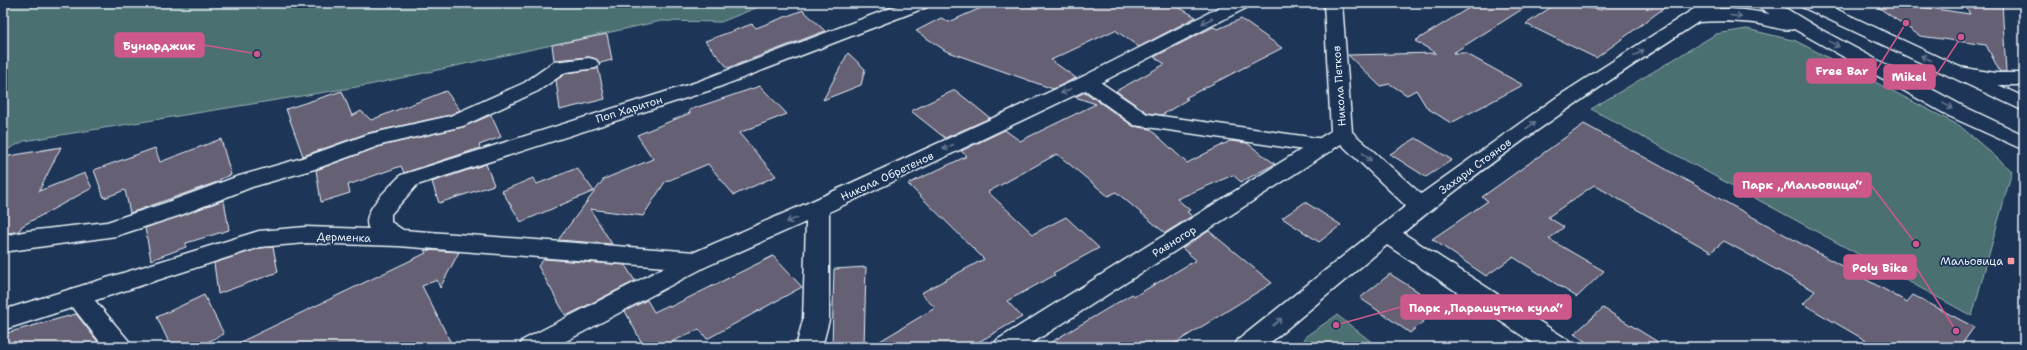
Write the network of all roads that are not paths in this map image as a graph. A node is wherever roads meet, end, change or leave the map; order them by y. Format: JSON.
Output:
{"nodes":[{"id":1,"x":921,"y":3,"type":"edge"},
{"id":2,"x":1242,"y":3,"type":"edge"},
{"id":3,"x":1334,"y":3,"type":"edge"},
{"id":4,"x":1715,"y":3,"type":"edge"},
{"id":5,"x":1764,"y":3,"type":"edge"},
{"id":6,"x":1808,"y":3,"type":"edge"},
{"id":7,"x":1697,"y":16,"type":"junction"},
{"id":8,"x":1811,"y":32,"type":"junction"},
{"id":9,"x":589,"y":64,"type":"dead end"},
{"id":10,"x":1959,"y":73,"type":"junction"},
{"id":11,"x":2024,"y":79,"type":"edge"},
{"id":12,"x":1086,"y":82,"type":"junction"},
{"id":13,"x":2024,"y":106,"type":"edge"},
{"id":14,"x":1333,"y":140,"type":"junction"},
{"id":15,"x":2024,"y":143,"type":"edge"},
{"id":16,"x":1420,"y":206,"type":"junction"},
{"id":17,"x":818,"y":208,"type":"junction"},
{"id":18,"x":1386,"y":233,"type":"junction"},
{"id":19,"x":398,"y":238,"type":"junction"},
{"id":20,"x":3,"y":244,"type":"edge"},
{"id":21,"x":697,"y":261,"type":"junction"},
{"id":22,"x":76,"y":297,"type":"junction"},
{"id":23,"x":3,"y":320,"type":"edge"},
{"id":24,"x":119,"y":347,"type":"edge"},
{"id":25,"x":532,"y":347,"type":"edge"},
{"id":26,"x":809,"y":347,"type":"edge"},
{"id":27,"x":1006,"y":347,"type":"edge"},
{"id":28,"x":1247,"y":347,"type":"edge"},
{"id":29,"x":1559,"y":347,"type":"edge"}],
"edges":[{"from":1,"to":19,"type":"street","name":"Поп Харитон"},
{"from":2,"to":12,"type":"street","name":"Никола Обретенов","one_way":true},
{"from":3,"to":14,"type":"street","name":"Никола Петков"},
{"from":4,"to":7,"type":"street","name":"Захари Стоянов"},
{"from":5,"to":8,"type":"street"},
{"from":10,"to":6,"type":"street","one_way":true},
{"from":7,"to":8,"type":"street","one_way":true},
{"from":16,"to":7,"type":"street","name":"Захари Стоянов","one_way":true},
{"from":8,"to":15,"type":"street","one_way":true},
{"from":9,"to":20,"type":"street"},
{"from":10,"to":11,"type":"street"},
{"from":10,"to":13,"type":"street"},
{"from":12,"to":14,"type":"street"},
{"from":12,"to":17,"type":"street","name":"Никола Обретенов","one_way":true},
{"from":14,"to":16,"type":"street","name":"Никола Петков","one_way":true},
{"from":14,"to":27,"type":"street","name":"Равногор"},
{"from":16,"to":18,"type":"street","name":"Захари Стоянов"},
{"from":17,"to":21,"type":"street","name":"Никола Обретенов","one_way":true},
{"from":17,"to":26,"type":"street"},
{"from":28,"to":18,"type":"street","name":"Захари Стоянов","one_way":true},
{"from":18,"to":29,"type":"street"},
{"from":19,"to":21,"type":"street","name":"Дерменка"},
{"from":19,"to":22,"type":"street","name":"Дерменка"},
{"from":21,"to":25,"type":"street","name":"Никола Обретенов"},
{"from":22,"to":23,"type":"street","name":"Дерменка"},
{"from":22,"to":24,"type":"street"}]}
